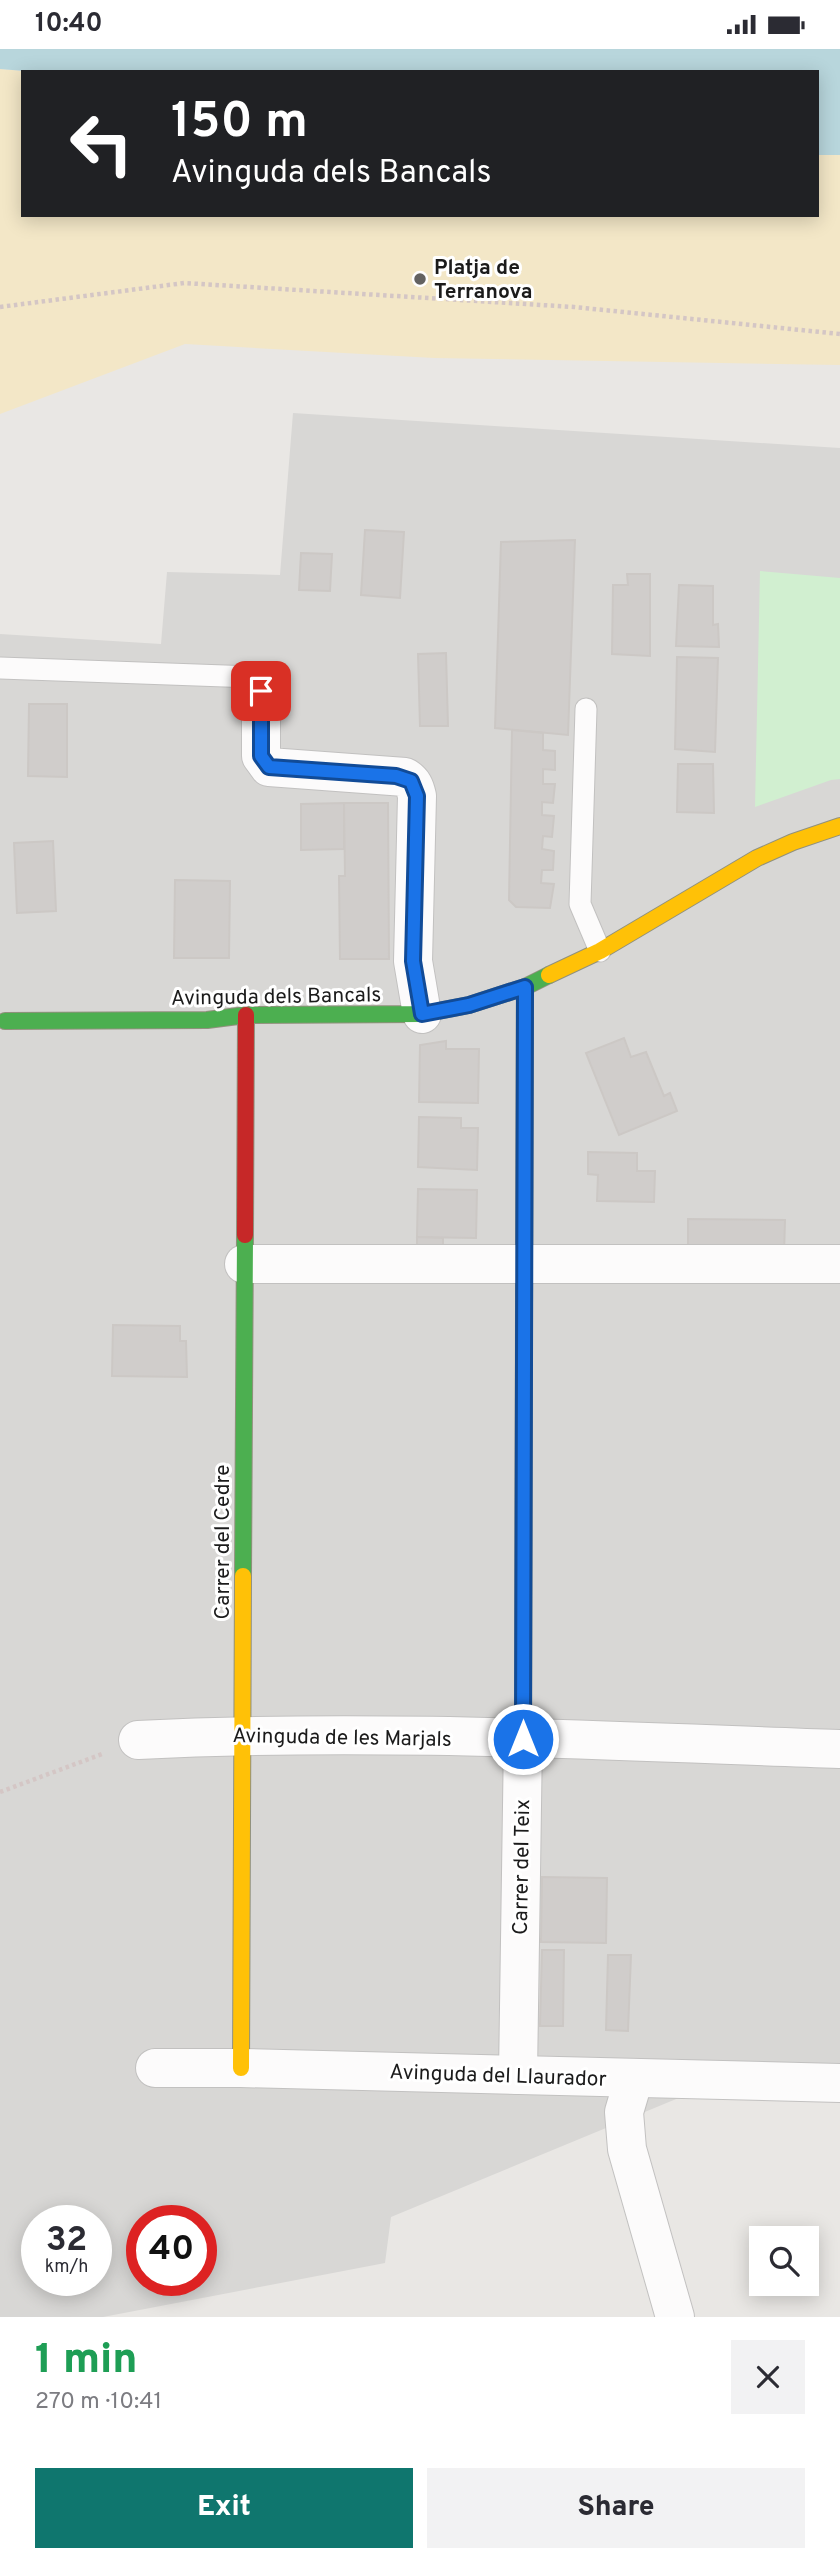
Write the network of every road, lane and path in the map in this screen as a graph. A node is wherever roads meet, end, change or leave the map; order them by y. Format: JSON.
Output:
{"nodes":[{"id":1,"x":0,"y":307,"type":"edge"},
{"id":2,"x":840,"y":334,"type":"edge"},
{"id":3,"x":0,"y":668,"type":"edge"},
{"id":4,"x":261,"y":691,"type":"joint"},
{"id":5,"x":586,"y":709,"type":"dead end"},
{"id":6,"x":840,"y":826,"type":"edge"},
{"id":7,"x":600,"y":951,"type":"junction"},
{"id":8,"x":525,"y":987,"type":"junction"},
{"id":9,"x":422,"y":1014,"type":"junction"},
{"id":10,"x":246,"y":1015,"type":"junction"},
{"id":11,"x":5,"y":1021,"type":"dead end"},
{"id":12,"x":244,"y":1264,"type":"junction"},
{"id":13,"x":525,"y":1264,"type":"junction"},
{"id":14,"x":840,"y":1264,"type":"edge"},
{"id":15,"x":242,"y":1734,"type":"junction"},
{"id":16,"x":523,"y":1739,"type":"junction"},
{"id":17,"x":138,"y":1740,"type":"joint"},
{"id":18,"x":840,"y":1749,"type":"edge"},
{"id":19,"x":0,"y":1792,"type":"edge"},
{"id":20,"x":155,"y":2068,"type":"dead end"},
{"id":21,"x":241,"y":2068,"type":"junction"},
{"id":22,"x":518,"y":2075,"type":"junction"},
{"id":23,"x":634,"y":2078,"type":"junction"},
{"id":24,"x":840,"y":2083,"type":"edge"},
{"id":25,"x":675,"y":2317,"type":"edge"}],
"edges":[{"from":1,"to":2,"type":"path"},
{"from":3,"to":4,"type":"lane"},
{"from":4,"to":9,"type":"street"},
{"from":5,"to":7,"type":"lane"},
{"from":6,"to":7,"type":"street","name":"Avinguda dels Bancals"},
{"from":7,"to":8,"type":"street","name":"Avinguda dels Bancals"},
{"from":8,"to":9,"type":"street","name":"Avinguda dels Bancals"},
{"from":8,"to":13,"type":"street","name":"Carrer del Teix"},
{"from":9,"to":10,"type":"street","name":"Avinguda dels Bancals"},
{"from":10,"to":11,"type":"street","name":"Avinguda dels Bancals"},
{"from":10,"to":12,"type":"street","name":"Carrer del Cedre"},
{"from":12,"to":13,"type":"street"},
{"from":12,"to":15,"type":"street","name":"Carrer del Cedre"},
{"from":13,"to":14,"type":"street"},
{"from":13,"to":16,"type":"street","name":"Carrer del Teix"},
{"from":15,"to":16,"type":"street","name":"Avinguda de les Marjals"},
{"from":15,"to":17,"type":"street","name":"Avinguda de les Marjals"},
{"from":15,"to":21,"type":"street","name":"Carrer del Cedre"},
{"from":16,"to":18,"type":"street","name":"Avinguda de les Marjals"},
{"from":16,"to":22,"type":"street","name":"Carrer del Teix"},
{"from":17,"to":19,"type":"path"},
{"from":20,"to":21,"type":"street","name":"Avinguda del Llaurador"},
{"from":21,"to":22,"type":"street","name":"Avinguda del Llaurador"},
{"from":22,"to":23,"type":"street","name":"Avinguda del Llaurador"},
{"from":23,"to":24,"type":"street","name":"Avinguda del Llaurador"},
{"from":23,"to":25,"type":"street"}]}
